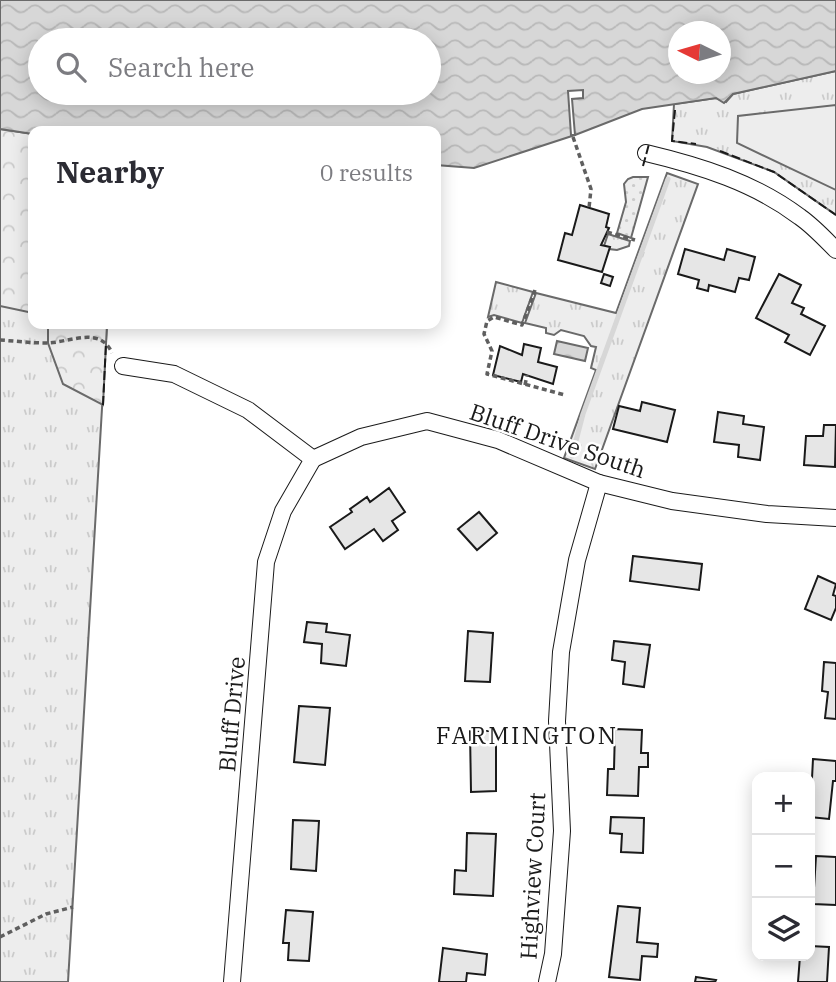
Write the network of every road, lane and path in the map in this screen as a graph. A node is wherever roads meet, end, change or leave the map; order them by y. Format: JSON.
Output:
{"nodes":[{"id":1,"x":573,"y":136,"type":"dead end"},
{"id":2,"x":646,"y":153,"type":"dead end"},
{"id":3,"x":589,"y":208,"type":"dead end"},
{"id":4,"x":607,"y":232,"type":"dead end"},
{"id":5,"x":635,"y":240,"type":"dead end"},
{"id":6,"x":836,"y":250,"type":"edge"},
{"id":7,"x":535,"y":290,"type":"dead end"},
{"id":8,"x":0,"y":341,"type":"edge"},
{"id":9,"x":123,"y":366,"type":"joint"},
{"id":10,"x":527,"y":375,"type":"dead end"},
{"id":11,"x":525,"y":385,"type":"junction"},
{"id":12,"x":565,"y":395,"type":"dead end"},
{"id":13,"x":313,"y":459,"type":"junction"},
{"id":14,"x":599,"y":482,"type":"junction"},
{"id":15,"x":836,"y":518,"type":"edge"},
{"id":16,"x":73,"y":907,"type":"dead end"},
{"id":17,"x":0,"y":937,"type":"edge"},
{"id":18,"x":232,"y":982,"type":"edge"},
{"id":19,"x":547,"y":982,"type":"edge"}],
"edges":[{"from":1,"to":3,"type":"path"},
{"from":2,"to":6,"type":"street"},
{"from":4,"to":5,"type":"path"},
{"from":7,"to":11,"type":"path"},
{"from":8,"to":9,"type":"path"},
{"from":9,"to":13,"type":"street"},
{"from":10,"to":11,"type":"path"},
{"from":11,"to":12,"type":"path"},
{"from":13,"to":14,"type":"street","name":"Bluff Drive South"},
{"from":13,"to":18,"type":"street","name":"Bluff Drive"},
{"from":14,"to":15,"type":"street","name":"Bluff Drive South"},
{"from":14,"to":19,"type":"street","name":"Highview Court"},
{"from":16,"to":17,"type":"path"}]}
